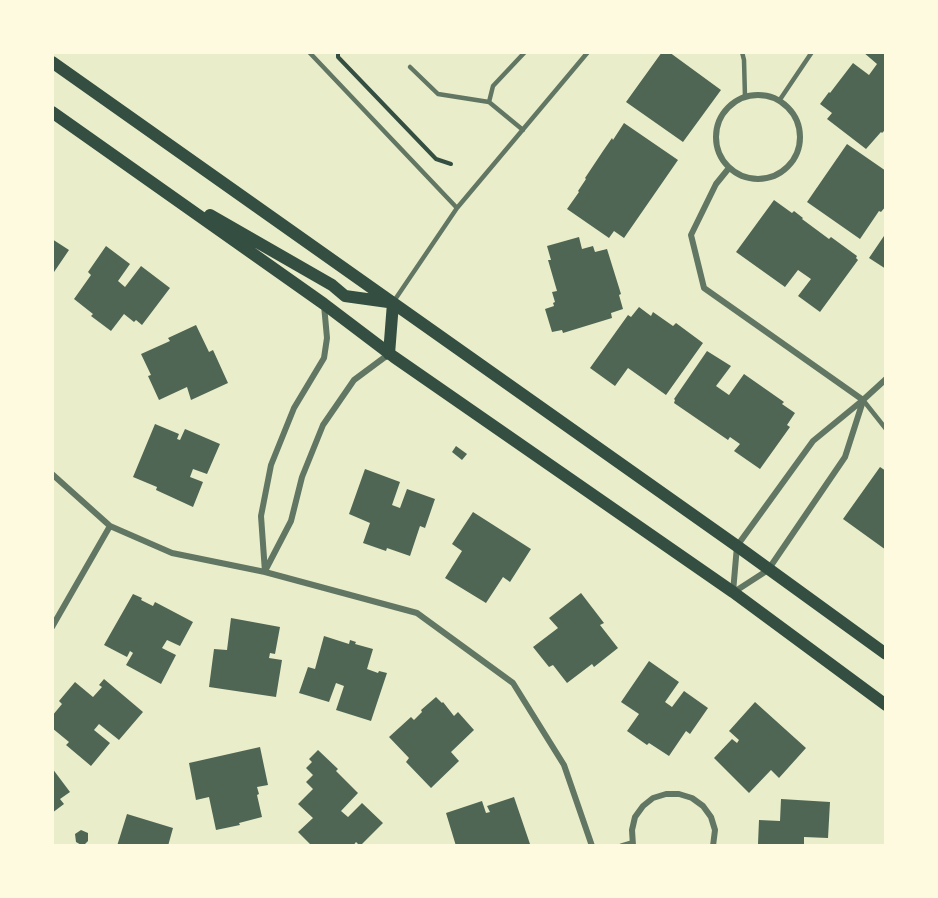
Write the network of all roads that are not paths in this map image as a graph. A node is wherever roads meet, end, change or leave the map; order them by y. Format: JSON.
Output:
{"nodes":[{"id":1,"x":309,"y":52,"type":"edge"},
{"id":2,"x":525,"y":52,"type":"edge"},
{"id":3,"x":588,"y":52,"type":"edge"},
{"id":4,"x":742,"y":52,"type":"edge"},
{"id":5,"x":812,"y":52,"type":"edge"},
{"id":6,"x":52,"y":62,"type":"edge"},
{"id":7,"x":410,"y":67,"type":"dead end"},
{"id":8,"x":745,"y":97,"type":"junction"},
{"id":9,"x":779,"y":101,"type":"junction"},
{"id":10,"x":489,"y":102,"type":"junction"},
{"id":11,"x":52,"y":112,"type":"edge"},
{"id":12,"x":523,"y":130,"type":"junction"},
{"id":13,"x":729,"y":168,"type":"junction"},
{"id":14,"x":143,"y":177,"type":"junction"},
{"id":15,"x":457,"y":208,"type":"junction"},
{"id":16,"x":393,"y":303,"type":"junction"},
{"id":17,"x":324,"y":304,"type":"junction"},
{"id":18,"x":389,"y":354,"type":"junction"},
{"id":19,"x":885,"y":378,"type":"edge"},
{"id":20,"x":863,"y":400,"type":"junction"},
{"id":21,"x":885,"y":429,"type":"edge"},
{"id":22,"x":52,"y":474,"type":"edge"},
{"id":23,"x":110,"y":526,"type":"junction"},
{"id":24,"x":736,"y":546,"type":"junction"},
{"id":25,"x":768,"y":570,"type":"junction"},
{"id":26,"x":265,"y":572,"type":"junction"},
{"id":27,"x":733,"y":592,"type":"junction"},
{"id":28,"x":52,"y":627,"type":"edge"},
{"id":29,"x":885,"y":654,"type":"edge"},
{"id":30,"x":885,"y":705,"type":"edge"},
{"id":31,"x":632,"y":844,"type":"edge"},
{"id":32,"x":592,"y":846,"type":"edge"},
{"id":33,"x":622,"y":846,"type":"edge"},
{"id":34,"x":713,"y":846,"type":"edge"}],
"edges":[{"from":1,"to":15,"type":"lane"},
{"from":2,"to":10,"type":"lane"},
{"from":3,"to":12,"type":"lane"},
{"from":4,"to":8,"type":"lane"},
{"from":5,"to":9,"type":"lane"},
{"from":6,"to":16,"type":"main road"},
{"from":7,"to":10,"type":"lane"},
{"from":8,"to":9,"type":"street"},
{"from":8,"to":13,"type":"street"},
{"from":9,"to":13,"type":"street"},
{"from":10,"to":12,"type":"lane"},
{"from":11,"to":14,"type":"main road"},
{"from":12,"to":15,"type":"lane"},
{"from":13,"to":20,"type":"street"},
{"from":14,"to":16,"type":"main road"},
{"from":14,"to":17,"type":"main road"},
{"from":15,"to":16,"type":"lane"},
{"from":16,"to":18,"type":"main road"},
{"from":16,"to":24,"type":"main road"},
{"from":17,"to":18,"type":"main road"},
{"from":17,"to":26,"type":"street"},
{"from":18,"to":26,"type":"street"},
{"from":18,"to":27,"type":"main road"},
{"from":19,"to":20,"type":"street"},
{"from":20,"to":21,"type":"lane"},
{"from":20,"to":24,"type":"street"},
{"from":20,"to":25,"type":"street"},
{"from":22,"to":23,"type":"street"},
{"from":23,"to":26,"type":"street"},
{"from":23,"to":28,"type":"street"},
{"from":24,"to":25,"type":"main road"},
{"from":24,"to":27,"type":"street"},
{"from":25,"to":27,"type":"street"},
{"from":25,"to":29,"type":"main road"},
{"from":26,"to":32,"type":"street"},
{"from":27,"to":30,"type":"main road"},
{"from":31,"to":33,"type":"street"},
{"from":31,"to":34,"type":"street"}]}
